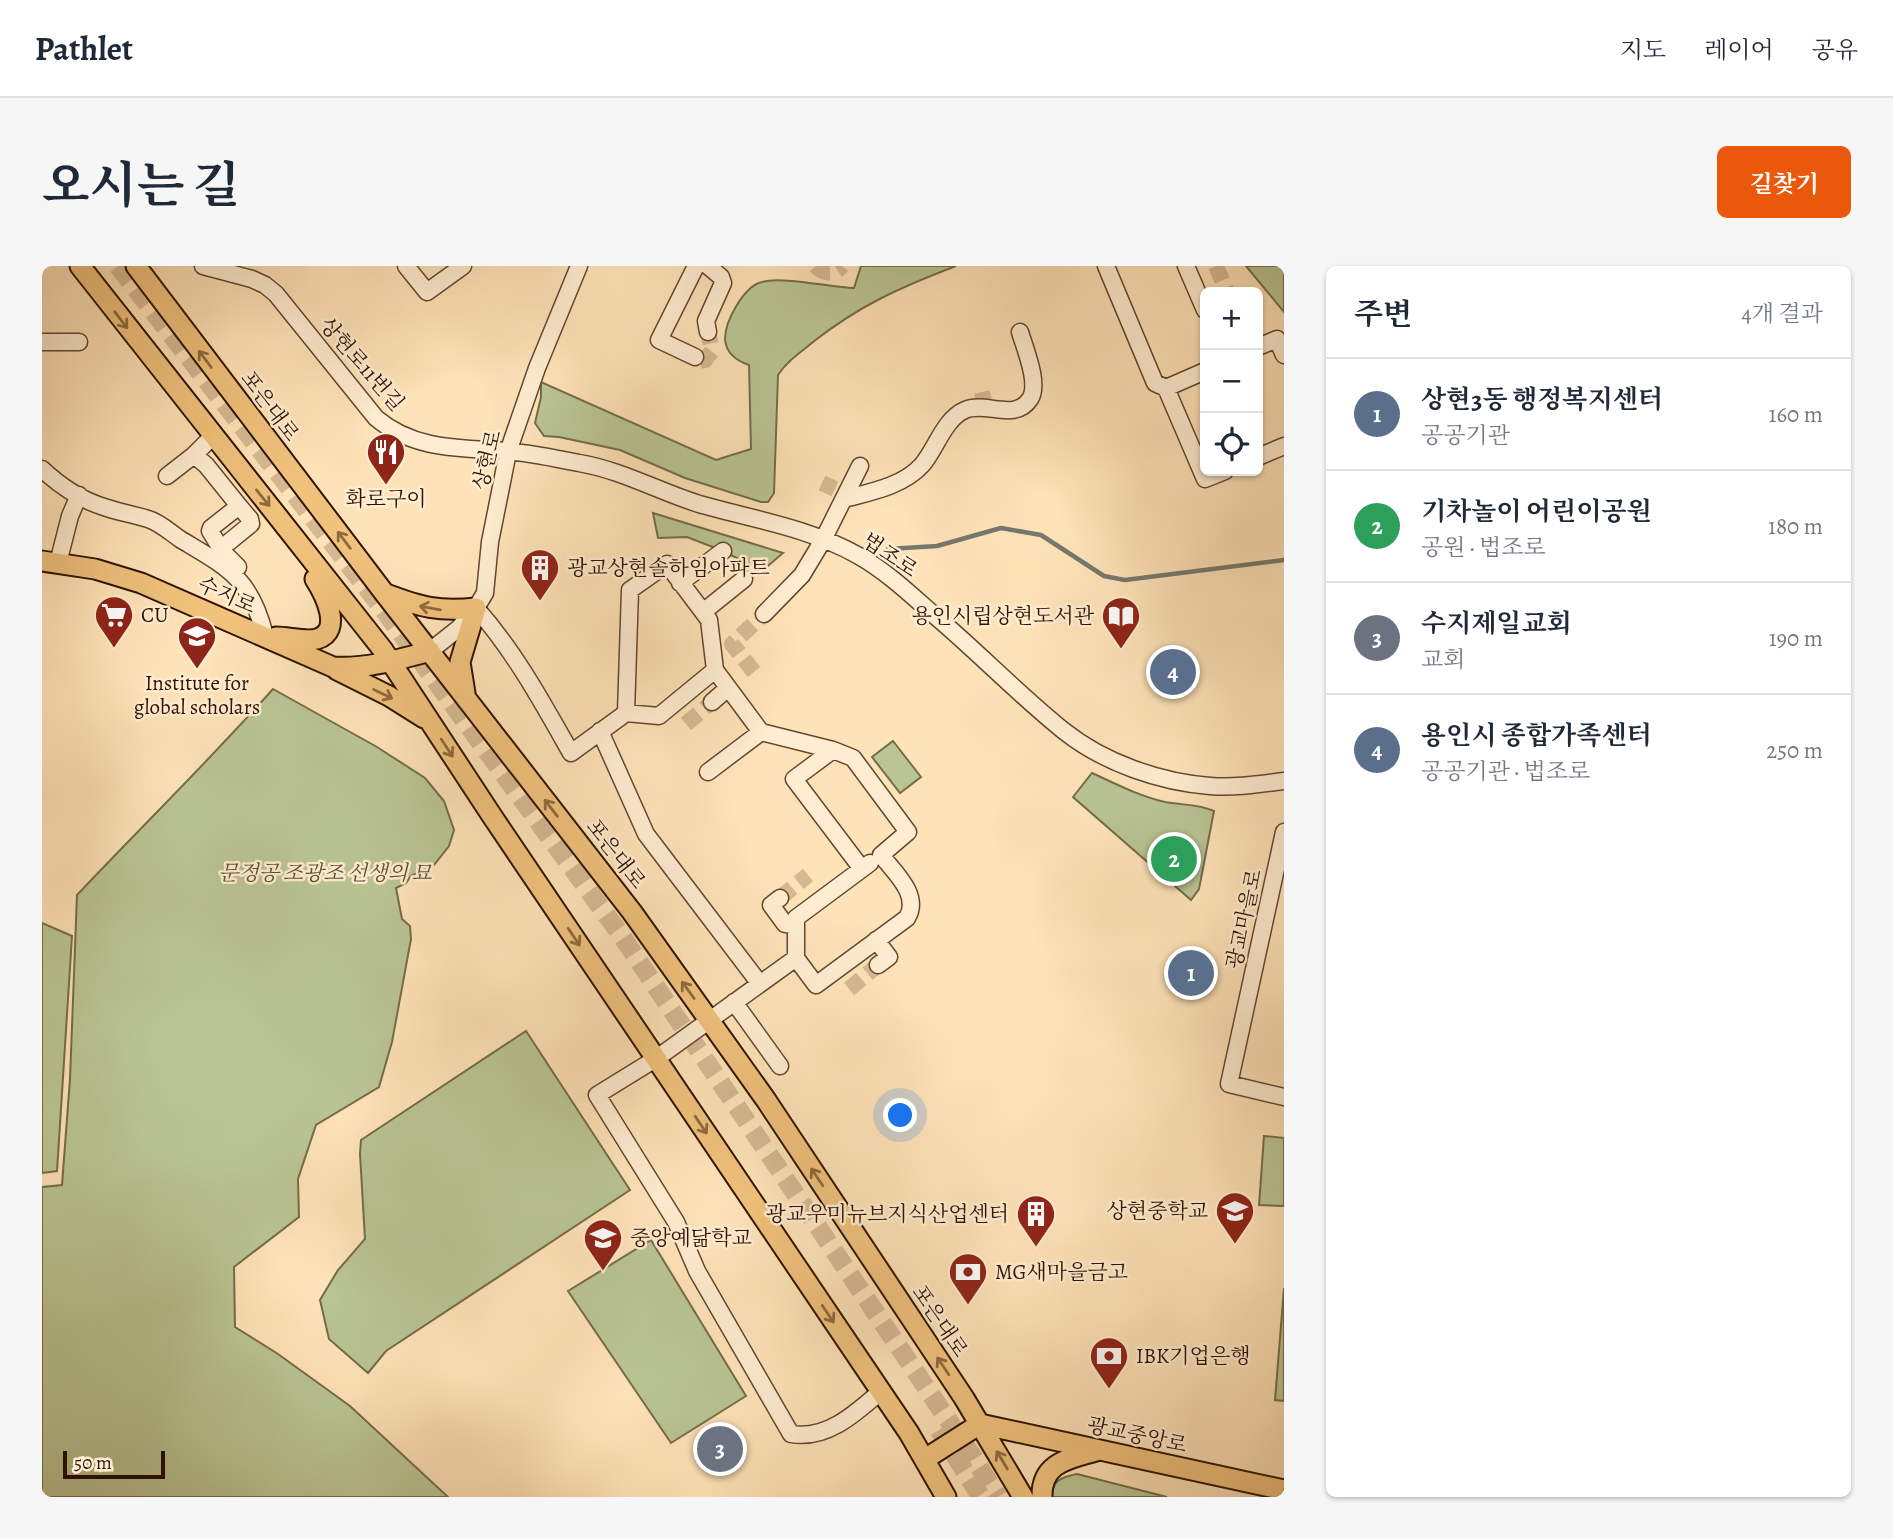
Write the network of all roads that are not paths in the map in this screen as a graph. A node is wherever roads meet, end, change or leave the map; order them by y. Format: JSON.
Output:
{"nodes":[{"id":1,"x":80,"y":266,"type":"edge"},
{"id":2,"x":136,"y":266,"type":"edge"},
{"id":3,"x":203,"y":266,"type":"edge"},
{"id":4,"x":406,"y":266,"type":"edge"},
{"id":5,"x":463,"y":266,"type":"edge"},
{"id":6,"x":579,"y":266,"type":"edge"},
{"id":7,"x":696,"y":266,"type":"edge"},
{"id":8,"x":708,"y":266,"type":"edge"},
{"id":9,"x":1106,"y":266,"type":"edge"},
{"id":10,"x":1186,"y":266,"type":"edge"},
{"id":11,"x":442,"y":272,"type":"edge"},
{"id":12,"x":1200,"y":298,"type":"edge"},
{"id":13,"x":708,"y":332,"type":"tunnel mouth"},
{"id":14,"x":1020,"y":332,"type":"dead end"},
{"id":15,"x":42,"y":342,"type":"edge"},
{"id":16,"x":79,"y":342,"type":"dead end"},
{"id":17,"x":1263,"y":345,"type":"edge"},
{"id":18,"x":1284,"y":355,"type":"edge"},
{"id":19,"x":695,"y":357,"type":"dead end"},
{"id":20,"x":1200,"y":373,"type":"edge"},
{"id":21,"x":1166,"y":388,"type":"junction"},
{"id":22,"x":213,"y":436,"type":"junction"},
{"id":23,"x":1284,"y":446,"type":"edge"},
{"id":24,"x":508,"y":452,"type":"junction"},
{"id":25,"x":194,"y":455,"type":"junction"},
{"id":26,"x":1263,"y":455,"type":"edge"},
{"id":27,"x":860,"y":466,"type":"dead end"},
{"id":28,"x":1200,"y":468,"type":"edge"},
{"id":29,"x":42,"y":469,"type":"edge"},
{"id":30,"x":167,"y":476,"type":"dead end"},
{"id":31,"x":843,"y":493,"type":"junction"},
{"id":32,"x":79,"y":495,"type":"junction"},
{"id":33,"x":239,"y":506,"type":"junction"},
{"id":34,"x":823,"y":540,"type":"junction"},
{"id":35,"x":229,"y":541,"type":"dead end"},
{"id":36,"x":305,"y":551,"type":"junction"},
{"id":37,"x":723,"y":551,"type":"dead end"},
{"id":38,"x":50,"y":562,"type":"edge"},
{"id":39,"x":744,"y":579,"type":"dead end"},
{"id":40,"x":680,"y":583,"type":"junction"},
{"id":41,"x":385,"y":594,"type":"junction"},
{"id":42,"x":476,"y":608,"type":"junction"},
{"id":43,"x":703,"y":612,"type":"junction"},
{"id":44,"x":260,"y":614,"type":"junction"},
{"id":45,"x":764,"y":614,"type":"tunnel mouth"},
{"id":46,"x":265,"y":636,"type":"junction"},
{"id":47,"x":429,"y":651,"type":"junction"},
{"id":48,"x":391,"y":662,"type":"junction"},
{"id":49,"x":334,"y":667,"type":"junction"},
{"id":50,"x":715,"y":670,"type":"junction"},
{"id":51,"x":728,"y":688,"type":"junction"},
{"id":52,"x":466,"y":698,"type":"junction"},
{"id":53,"x":712,"y":702,"type":"tunnel mouth"},
{"id":54,"x":626,"y":713,"type":"junction"},
{"id":55,"x":430,"y":722,"type":"junction"},
{"id":56,"x":600,"y":731,"type":"junction"},
{"id":57,"x":761,"y":732,"type":"junction"},
{"id":58,"x":832,"y":750,"type":"junction"},
{"id":59,"x":708,"y":772,"type":"dead end"},
{"id":60,"x":1284,"y":781,"type":"edge"},
{"id":61,"x":1284,"y":832,"type":"edge"},
{"id":62,"x":881,"y":855,"type":"junction"},
{"id":63,"x":862,"y":869,"type":"junction"},
{"id":64,"x":780,"y":898,"type":"dead end"},
{"id":65,"x":796,"y":926,"type":"junction"},
{"id":66,"x":876,"y":940,"type":"junction"},
{"id":67,"x":796,"y":958,"type":"junction"},
{"id":68,"x":878,"y":965,"type":"dead end"},
{"id":69,"x":760,"y":984,"type":"junction"},
{"id":70,"x":734,"y":1002,"type":"junction"},
{"id":71,"x":709,"y":1020,"type":"junction"},
{"id":72,"x":657,"y":1058,"type":"junction"},
{"id":73,"x":780,"y":1066,"type":"dead end"},
{"id":74,"x":1284,"y":1097,"type":"edge"},
{"id":75,"x":881,"y":1391,"type":"junction"},
{"id":76,"x":980,"y":1424,"type":"junction"},
{"id":77,"x":1099,"y":1450,"type":"junction"},
{"id":78,"x":925,"y":1459,"type":"junction"},
{"id":79,"x":1284,"y":1490,"type":"edge"},
{"id":80,"x":946,"y":1497,"type":"edge"},
{"id":81,"x":1023,"y":1497,"type":"edge"},
{"id":82,"x":1042,"y":1497,"type":"edge"}],
"edges":[{"from":1,"to":22,"type":"main road","one_way":true},
{"from":41,"to":2,"type":"main road","name":"포은대로","one_way":true},
{"from":3,"to":24,"type":"street","name":"상현로11번길"},
{"from":4,"to":11,"type":"street"},
{"from":5,"to":11,"type":"street"},
{"from":6,"to":24,"type":"street","name":"상현로"},
{"from":7,"to":19,"type":"street"},
{"from":8,"to":13,"type":"street"},
{"from":9,"to":21,"type":"street"},
{"from":10,"to":12,"type":"street"},
{"from":14,"to":31,"type":"street"},
{"from":15,"to":16,"type":"street"},
{"from":17,"to":18,"type":"street"},
{"from":20,"to":21,"type":"street"},
{"from":21,"to":28,"type":"street"},
{"from":22,"to":25,"type":"street"},
{"from":22,"to":36,"type":"main road","one_way":true},
{"from":23,"to":26,"type":"street"},
{"from":24,"to":34,"type":"street","name":"법조로"},
{"from":24,"to":42,"type":"street","name":"상현로"},
{"from":25,"to":30,"type":"street"},
{"from":25,"to":33,"type":"street"},
{"from":27,"to":31,"type":"street"},
{"from":29,"to":32,"type":"street"},
{"from":31,"to":34,"type":"street"},
{"from":32,"to":38,"type":"street"},
{"from":32,"to":44,"type":"street"},
{"from":33,"to":35,"type":"street"},
{"from":33,"to":44,"type":"street"},
{"from":34,"to":45,"type":"street"},
{"from":34,"to":60,"type":"street","name":"법조로"},
{"from":36,"to":46,"type":"main road"},
{"from":36,"to":48,"type":"main road"},
{"from":37,"to":40,"type":"street"},
{"from":38,"to":46,"type":"main road","name":"수지로"},
{"from":39,"to":43,"type":"street"},
{"from":40,"to":43,"type":"street"},
{"from":40,"to":54,"type":"street"},
{"from":42,"to":41,"type":"main road","one_way":true},
{"from":41,"to":47,"type":"main road","name":"포은대로"},
{"from":42,"to":47,"type":"street","name":"상현로"},
{"from":42,"to":52,"type":"main road"},
{"from":42,"to":56,"type":"street"},
{"from":43,"to":50,"type":"street"},
{"from":44,"to":46,"type":"street"},
{"from":46,"to":49,"type":"main road","name":"수지로"},
{"from":47,"to":48,"type":"main road","name":"수지로"},
{"from":47,"to":52,"type":"main road","name":"포은대로"},
{"from":48,"to":49,"type":"main road","name":"수지로"},
{"from":48,"to":55,"type":"main road"},
{"from":49,"to":55,"type":"main road","one_way":true},
{"from":50,"to":51,"type":"street"},
{"from":50,"to":54,"type":"street"},
{"from":51,"to":53,"type":"street"},
{"from":51,"to":57,"type":"street"},
{"from":71,"to":52,"type":"main road","name":"포은대로","one_way":true},
{"from":54,"to":56,"type":"street"},
{"from":55,"to":72,"type":"main road","one_way":true},
{"from":56,"to":69,"type":"street"},
{"from":57,"to":58,"type":"street"},
{"from":57,"to":59,"type":"street"},
{"from":58,"to":62,"type":"street"},
{"from":58,"to":63,"type":"street"},
{"from":61,"to":74,"type":"street","name":"광교마을로"},
{"from":62,"to":63,"type":"street"},
{"from":62,"to":66,"type":"street"},
{"from":63,"to":65,"type":"street"},
{"from":64,"to":65,"type":"street"},
{"from":65,"to":67,"type":"street"},
{"from":66,"to":67,"type":"street"},
{"from":66,"to":68,"type":"street"},
{"from":67,"to":69,"type":"street"},
{"from":69,"to":70,"type":"street"},
{"from":70,"to":71,"type":"street"},
{"from":70,"to":73,"type":"street"},
{"from":71,"to":72,"type":"street"},
{"from":76,"to":71,"type":"main road","name":"포은대로","one_way":true},
{"from":72,"to":75,"type":"main road","one_way":true},
{"from":72,"to":75,"type":"street"},
{"from":75,"to":78,"type":"main road"},
{"from":76,"to":77,"type":"main road","name":"광교중앙로"},
{"from":76,"to":78,"type":"main road"},
{"from":81,"to":76,"type":"main road","name":"포은대로","one_way":true},
{"from":77,"to":79,"type":"main road","name":"광교중앙로"},
{"from":77,"to":82,"type":"main road"},
{"from":78,"to":80,"type":"main road"}]}
